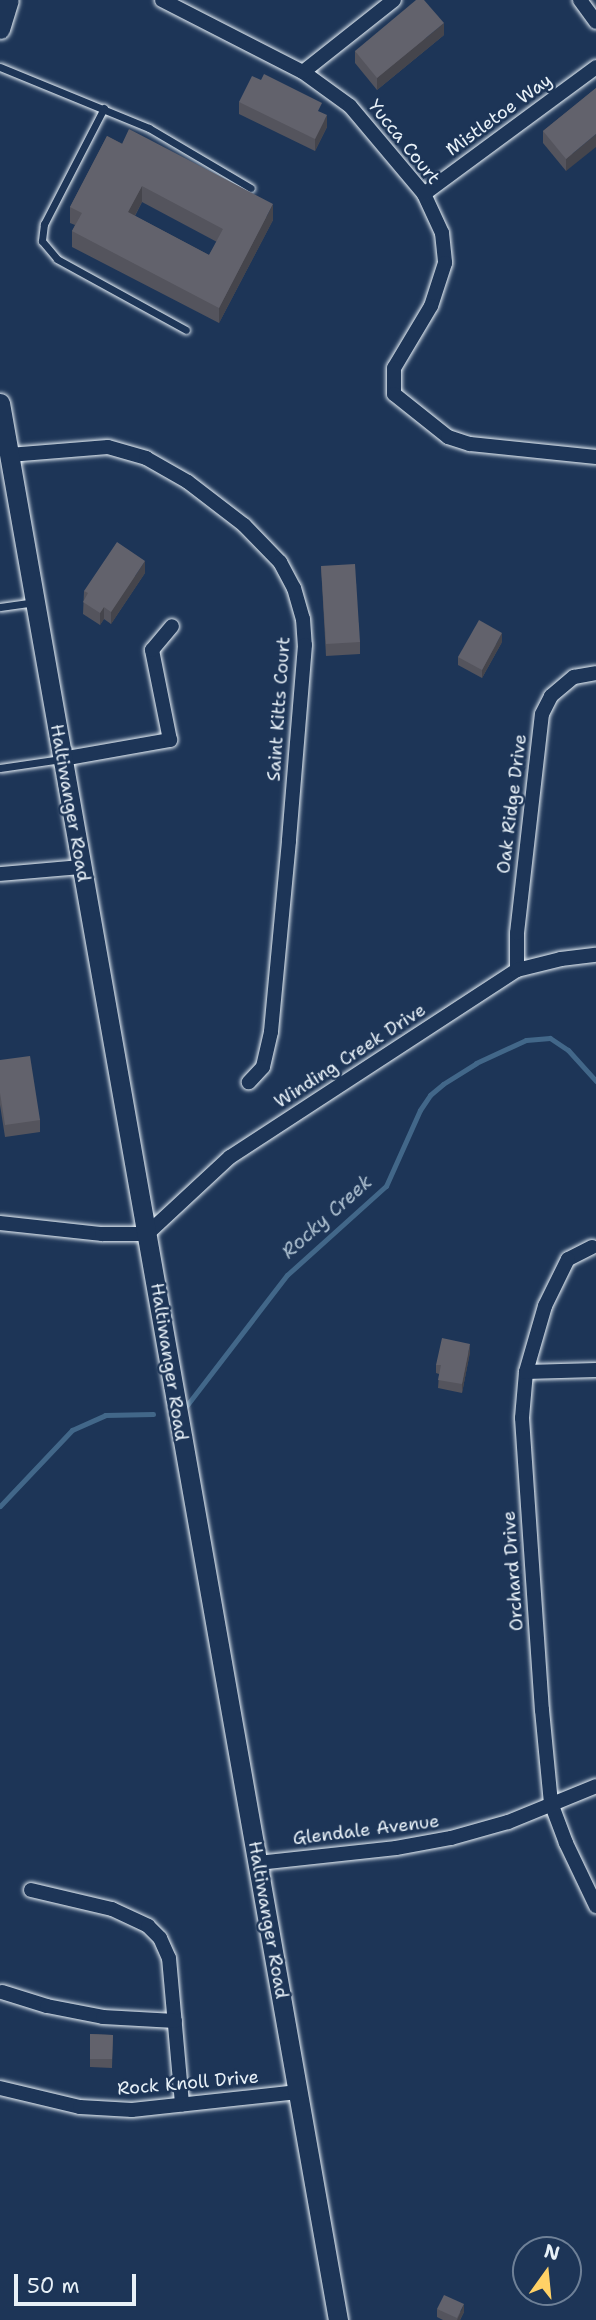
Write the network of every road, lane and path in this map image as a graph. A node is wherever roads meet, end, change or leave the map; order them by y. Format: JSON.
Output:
{"nodes":[{"id":1,"x":9,"y":0,"type":"edge"},
{"id":2,"x":162,"y":0,"type":"edge"},
{"id":3,"x":394,"y":0,"type":"edge"},
{"id":4,"x":580,"y":0,"type":"edge"},
{"id":5,"x":596,"y":22,"type":"edge"},
{"id":6,"x":0,"y":29,"type":"edge"},
{"id":7,"x":0,"y":67,"type":"edge"},
{"id":8,"x":596,"y":67,"type":"edge"},
{"id":9,"x":303,"y":72,"type":"junction"},
{"id":10,"x":104,"y":108,"type":"junction"},
{"id":11,"x":251,"y":188,"type":"dead end"},
{"id":12,"x":424,"y":194,"type":"junction"},
{"id":13,"x":186,"y":330,"type":"dead end"},
{"id":14,"x":0,"y":403,"type":"edge"},
{"id":15,"x":5,"y":456,"type":"edge"},
{"id":16,"x":596,"y":457,"type":"edge"},
{"id":17,"x":34,"y":602,"type":"junction"},
{"id":18,"x":0,"y":607,"type":"edge"},
{"id":19,"x":172,"y":625,"type":"dead end"},
{"id":20,"x":596,"y":673,"type":"edge"},
{"id":21,"x":62,"y":759,"type":"junction"},
{"id":22,"x":0,"y":768,"type":"edge"},
{"id":23,"x":80,"y":867,"type":"junction"},
{"id":24,"x":0,"y":874,"type":"edge"},
{"id":25,"x":596,"y":954,"type":"edge"},
{"id":26,"x":517,"y":970,"type":"junction"},
{"id":27,"x":249,"y":1082,"type":"dead end"},
{"id":28,"x":0,"y":1223,"type":"edge"},
{"id":29,"x":147,"y":1234,"type":"junction"},
{"id":30,"x":592,"y":1247,"type":"dead end"},
{"id":31,"x":596,"y":1370,"type":"edge"},
{"id":32,"x":526,"y":1371,"type":"junction"},
{"id":33,"x":596,"y":1786,"type":"edge"},
{"id":34,"x":551,"y":1803,"type":"junction"},
{"id":35,"x":258,"y":1863,"type":"junction"},
{"id":36,"x":31,"y":1890,"type":"dead end"},
{"id":37,"x":596,"y":1906,"type":"edge"},
{"id":38,"x":2,"y":1992,"type":"dead end"},
{"id":39,"x":175,"y":2021,"type":"junction"},
{"id":40,"x":0,"y":2088,"type":"edge"},
{"id":41,"x":298,"y":2092,"type":"junction"},
{"id":42,"x":182,"y":2104,"type":"junction"},
{"id":43,"x":338,"y":2320,"type":"edge"}],
"edges":[{"from":1,"to":6,"type":"street"},
{"from":2,"to":9,"type":"street","name":"Yucca Court"},
{"from":3,"to":9,"type":"street"},
{"from":4,"to":5,"type":"street"},
{"from":7,"to":10,"type":"lane"},
{"from":8,"to":12,"type":"street","name":"Mistletoe Way"},
{"from":9,"to":12,"type":"street","name":"Yucca Court"},
{"from":10,"to":11,"type":"lane"},
{"from":10,"to":13,"type":"lane"},
{"from":12,"to":16,"type":"street","name":"Yucca Court"},
{"from":14,"to":15,"type":"street","name":"Haltiwanger Road"},
{"from":15,"to":17,"type":"street","name":"Haltiwanger Road"},
{"from":15,"to":27,"type":"street","name":"Saint Kitts Court"},
{"from":17,"to":18,"type":"lane"},
{"from":17,"to":21,"type":"street","name":"Haltiwanger Road"},
{"from":19,"to":21,"type":"street"},
{"from":20,"to":26,"type":"street","name":"Oak Ridge Drive"},
{"from":21,"to":22,"type":"lane"},
{"from":21,"to":23,"type":"street","name":"Haltiwanger Road"},
{"from":23,"to":24,"type":"street"},
{"from":23,"to":29,"type":"street","name":"Haltiwanger Road"},
{"from":25,"to":26,"type":"street","name":"Winding Creek Drive"},
{"from":26,"to":29,"type":"street","name":"Winding Creek Drive"},
{"from":28,"to":29,"type":"street"},
{"from":29,"to":35,"type":"street","name":"Haltiwanger Road"},
{"from":30,"to":32,"type":"street","name":"Orchard Drive"},
{"from":31,"to":32,"type":"street"},
{"from":32,"to":34,"type":"street","name":"Orchard Drive"},
{"from":33,"to":34,"type":"street","name":"Glendale Avenue"},
{"from":34,"to":35,"type":"street","name":"Glendale Avenue"},
{"from":34,"to":37,"type":"street","name":"Orchard Drive"},
{"from":35,"to":41,"type":"street","name":"Haltiwanger Road"},
{"from":36,"to":39,"type":"street"},
{"from":38,"to":39,"type":"street"},
{"from":39,"to":42,"type":"street"},
{"from":40,"to":42,"type":"street","name":"Rock Knoll Drive"},
{"from":41,"to":42,"type":"street","name":"Rock Knoll Drive"},
{"from":41,"to":43,"type":"street","name":"Haltiwanger Road"}]}
